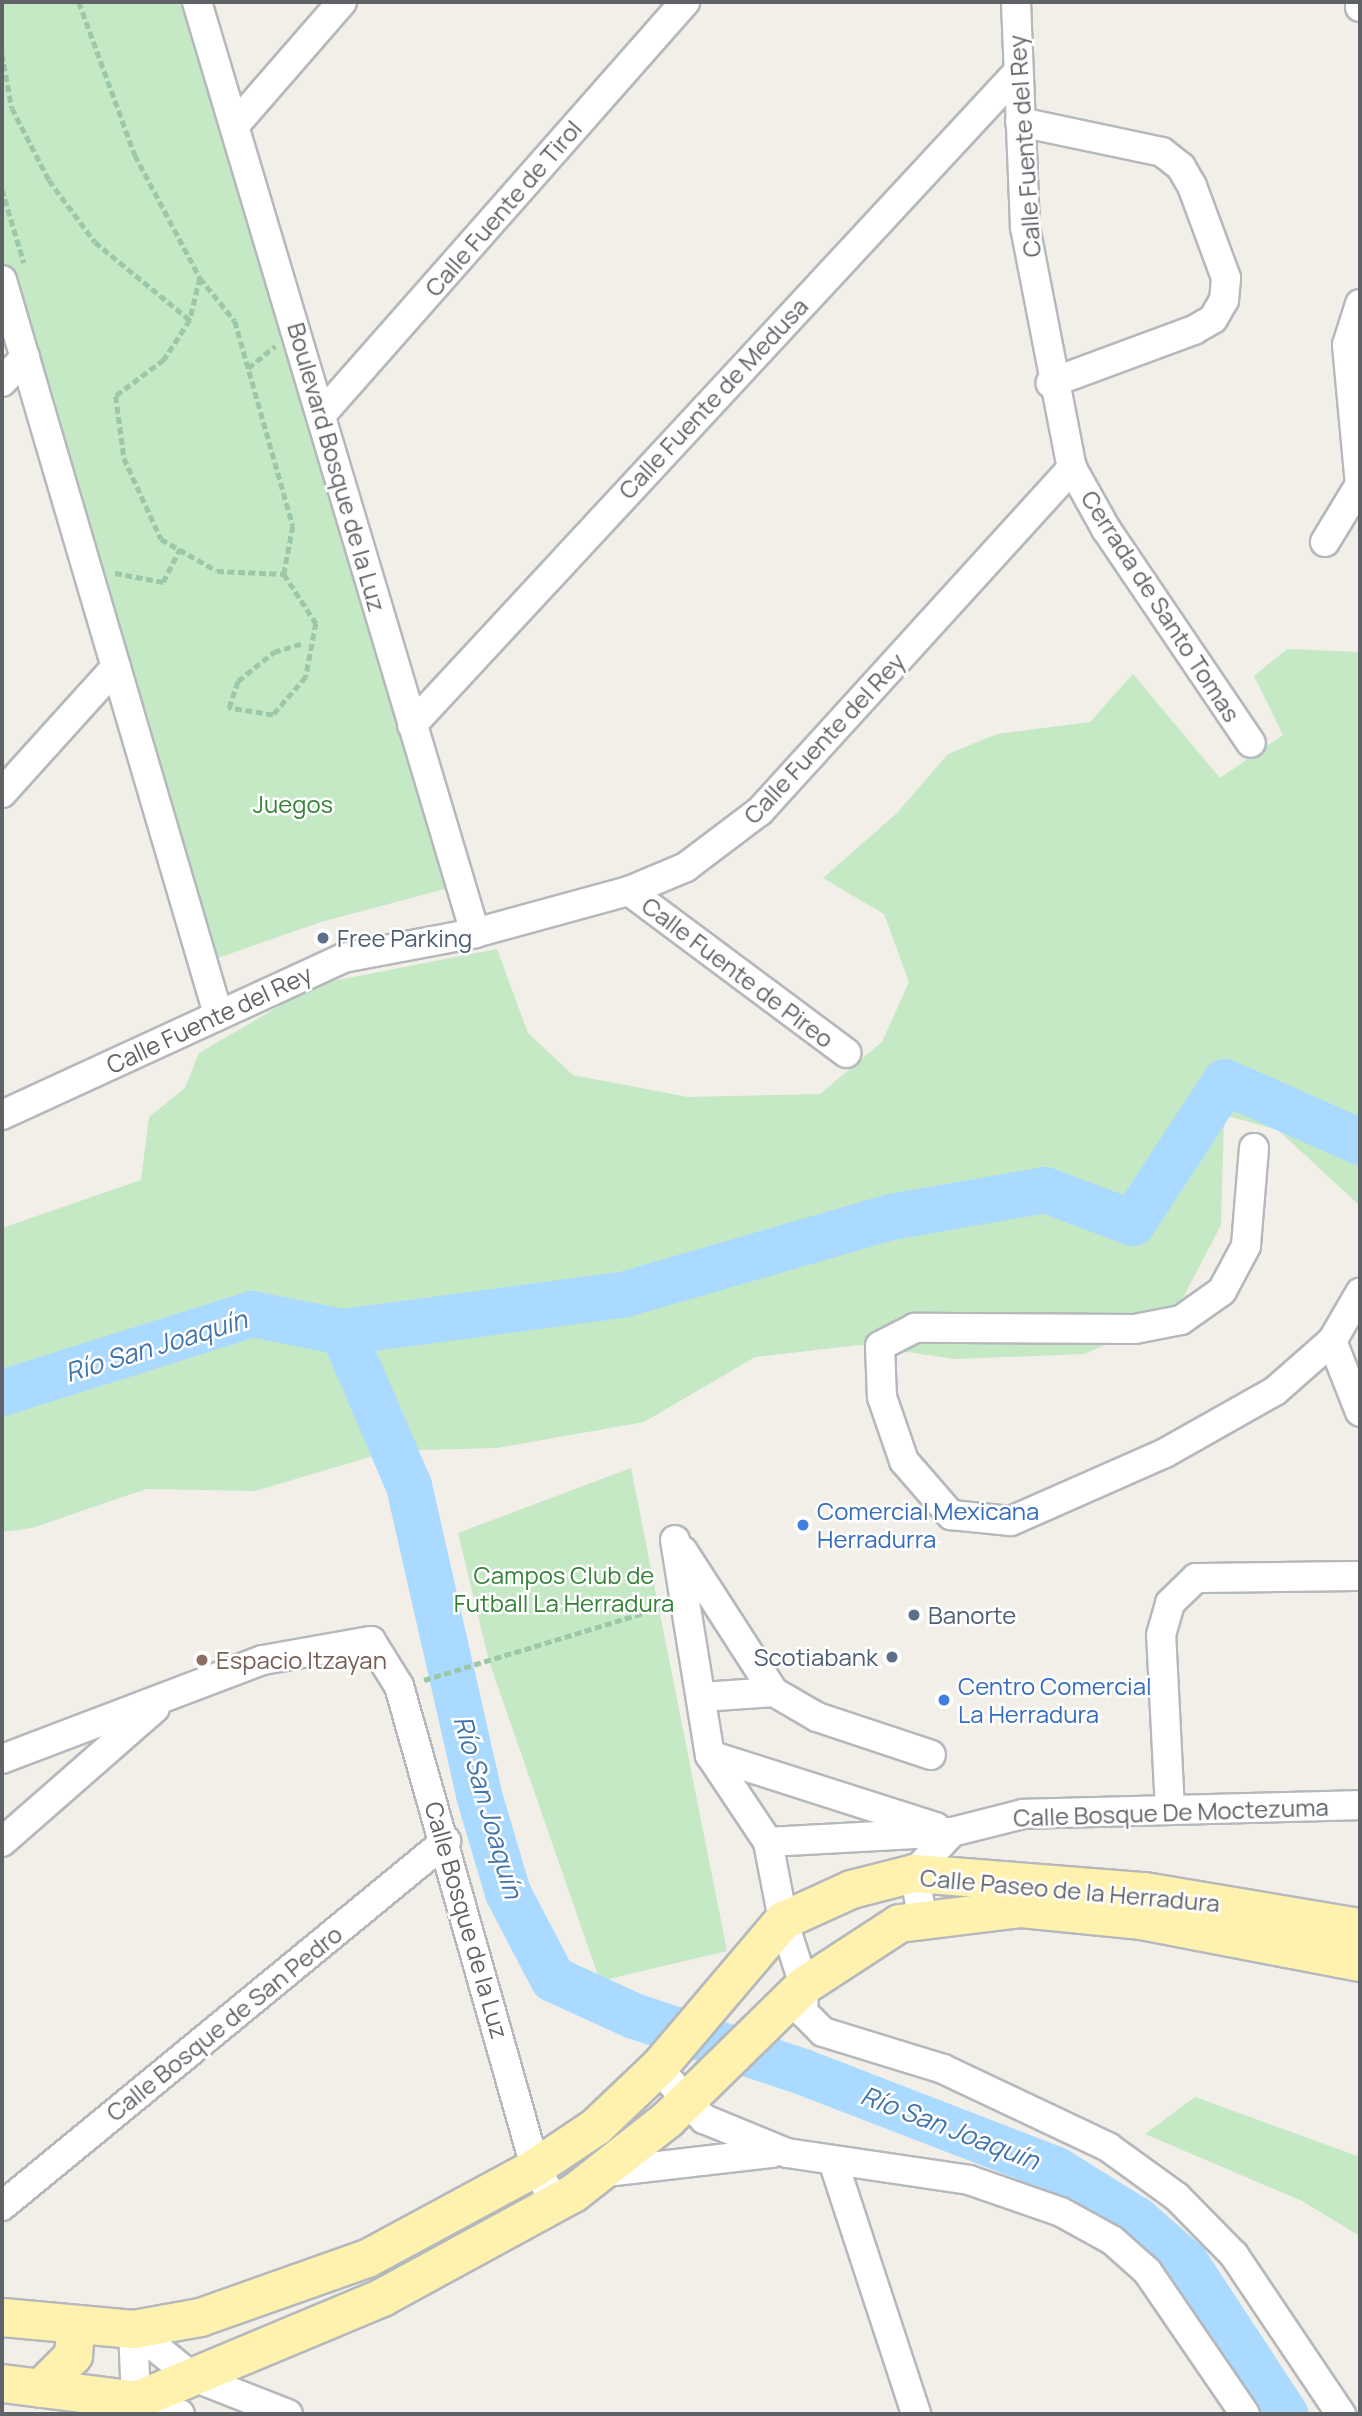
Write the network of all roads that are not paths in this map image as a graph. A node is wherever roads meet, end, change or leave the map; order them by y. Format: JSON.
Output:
{"nodes":[{"id":1,"x":197,"y":2,"type":"edge"},
{"id":2,"x":342,"y":2,"type":"edge"},
{"id":3,"x":685,"y":2,"type":"edge"},
{"id":4,"x":1016,"y":2,"type":"edge"},
{"id":5,"x":1360,"y":2,"type":"edge"},
{"id":6,"x":1360,"y":7,"type":"edge"},
{"id":7,"x":1017,"y":73,"type":"junction"},
{"id":8,"x":1020,"y":121,"type":"junction"},
{"id":9,"x":235,"y":125,"type":"junction"},
{"id":10,"x":2,"y":281,"type":"edge"},
{"id":11,"x":1360,"y":304,"type":"edge"},
{"id":12,"x":24,"y":357,"type":"junction"},
{"id":13,"x":2,"y":382,"type":"edge"},
{"id":14,"x":1051,"y":383,"type":"junction"},
{"id":15,"x":321,"y":415,"type":"junction"},
{"id":16,"x":1072,"y":468,"type":"junction"},
{"id":17,"x":1360,"y":486,"type":"edge"},
{"id":18,"x":1325,"y":542,"type":"dead end"},
{"id":19,"x":116,"y":667,"type":"junction"},
{"id":20,"x":412,"y":725,"type":"junction"},
{"id":21,"x":1251,"y":743,"type":"dead end"},
{"id":22,"x":2,"y":793,"type":"edge"},
{"id":23,"x":629,"y":891,"type":"junction"},
{"id":24,"x":475,"y":933,"type":"junction"},
{"id":25,"x":218,"y":1014,"type":"junction"},
{"id":26,"x":846,"y":1053,"type":"dead end"},
{"id":27,"x":2,"y":1115,"type":"edge"},
{"id":28,"x":1254,"y":1148,"type":"dead end"},
{"id":29,"x":1360,"y":1293,"type":"edge"},
{"id":30,"x":1332,"y":1341,"type":"junction"},
{"id":31,"x":1360,"y":1412,"type":"edge"},
{"id":32,"x":1360,"y":1576,"type":"edge"},
{"id":33,"x":774,"y":1692,"type":"junction"},
{"id":34,"x":168,"y":1696,"type":"junction"},
{"id":35,"x":702,"y":1697,"type":"junction"},
{"id":36,"x":710,"y":1755,"type":"junction"},
{"id":37,"x":931,"y":1755,"type":"dead end"},
{"id":38,"x":2,"y":1759,"type":"edge"},
{"id":39,"x":1360,"y":1805,"type":"edge"},
{"id":40,"x":1170,"y":1810,"type":"junction"},
{"id":41,"x":952,"y":1832,"type":"junction"},
{"id":42,"x":446,"y":1841,"type":"junction"},
{"id":43,"x":2,"y":1842,"type":"edge"},
{"id":44,"x":768,"y":1842,"type":"junction"},
{"id":45,"x":914,"y":1873,"type":"junction"},
{"id":46,"x":783,"y":1920,"type":"junction"},
{"id":47,"x":923,"y":1920,"type":"junction"},
{"id":48,"x":1360,"y":1927,"type":"edge"},
{"id":49,"x":1360,"y":1962,"type":"edge"},
{"id":50,"x":803,"y":1986,"type":"junction"},
{"id":51,"x":658,"y":2067,"type":"junction"},
{"id":52,"x":688,"y":2099,"type":"junction"},
{"id":53,"x":787,"y":2153,"type":"junction"},
{"id":54,"x":833,"y":2161,"type":"junction"},
{"id":55,"x":535,"y":2167,"type":"junction"},
{"id":56,"x":598,"y":2173,"type":"junction"},
{"id":57,"x":555,"y":2202,"type":"junction"},
{"id":58,"x":2,"y":2206,"type":"edge"},
{"id":59,"x":2,"y":2317,"type":"edge"},
{"id":60,"x":75,"y":2325,"type":"junction"},
{"id":61,"x":133,"y":2329,"type":"junction"},
{"id":62,"x":191,"y":2376,"type":"junction"},
{"id":63,"x":2,"y":2382,"type":"edge"},
{"id":64,"x":40,"y":2388,"type":"junction"},
{"id":65,"x":136,"y":2400,"type":"junction"},
{"id":66,"x":180,"y":2414,"type":"edge"},
{"id":67,"x":288,"y":2414,"type":"edge"},
{"id":68,"x":916,"y":2414,"type":"edge"},
{"id":69,"x":1245,"y":2414,"type":"edge"},
{"id":70,"x":1341,"y":2414,"type":"edge"}],
"edges":[{"from":1,"to":9,"type":"street","name":"Boulevard Bosque de la Luz"},
{"from":2,"to":9,"type":"street"},
{"from":3,"to":15,"type":"street","name":"Calle Fuente de Tirol"},
{"from":4,"to":7,"type":"street","name":"Calle Fuente del Rey"},
{"from":5,"to":6,"type":"street"},
{"from":7,"to":8,"type":"street","name":"Calle Fuente del Rey"},
{"from":7,"to":20,"type":"street","name":"Calle Fuente de Medusa"},
{"from":8,"to":14,"type":"street","name":"Calle Fuente del Rey"},
{"from":8,"to":14,"type":"street"},
{"from":9,"to":15,"type":"street","name":"Boulevard Bosque de la Luz"},
{"from":10,"to":12,"type":"street"},
{"from":11,"to":17,"type":"street"},
{"from":12,"to":13,"type":"street"},
{"from":12,"to":19,"type":"street"},
{"from":14,"to":16,"type":"street","name":"Calle Fuente del Rey"},
{"from":15,"to":20,"type":"street","name":"Boulevard Bosque de la Luz"},
{"from":16,"to":21,"type":"street","name":"Cerrada de Santo Tomas"},
{"from":16,"to":23,"type":"street","name":"Calle Fuente del Rey"},
{"from":17,"to":18,"type":"street"},
{"from":19,"to":22,"type":"street"},
{"from":19,"to":25,"type":"street"},
{"from":20,"to":24,"type":"street","name":"Boulevard Bosque de la Luz"},
{"from":23,"to":24,"type":"street","name":"Calle Fuente del Rey"},
{"from":23,"to":26,"type":"street","name":"Calle Fuente de Pireo"},
{"from":24,"to":25,"type":"street","name":"Calle Fuente del Rey"},
{"from":25,"to":27,"type":"street","name":"Calle Fuente del Rey"},
{"from":28,"to":30,"type":"street"},
{"from":29,"to":30,"type":"street"},
{"from":30,"to":31,"type":"street"},
{"from":32,"to":40,"type":"street"},
{"from":33,"to":35,"type":"street"},
{"from":33,"to":35,"type":"street"},
{"from":33,"to":37,"type":"street"},
{"from":34,"to":38,"type":"street"},
{"from":34,"to":42,"type":"street","name":"Calle Bosque de la Luz"},
{"from":34,"to":43,"type":"street"},
{"from":35,"to":36,"type":"street"},
{"from":36,"to":41,"type":"street"},
{"from":36,"to":44,"type":"street"},
{"from":39,"to":40,"type":"street","name":"Calle Bosque De Moctezuma"},
{"from":40,"to":41,"type":"street","name":"Calle Bosque De Moctezuma"},
{"from":41,"to":44,"type":"street","name":"Calle Bosque De Moctezuma"},
{"from":41,"to":45,"type":"street"},
{"from":42,"to":55,"type":"street","name":"Calle Bosque de la Luz"},
{"from":42,"to":58,"type":"street","name":"Calle Bosque de San Pedro"},
{"from":44,"to":46,"type":"street"},
{"from":45,"to":46,"type":"main road","name":"Calle Paseo de la Herradura"},
{"from":45,"to":47,"type":"street"},
{"from":45,"to":48,"type":"main road","name":"Calle Paseo de la Herradura"},
{"from":46,"to":50,"type":"street"},
{"from":46,"to":51,"type":"main road","name":"Calle Paseo de la Herradura"},
{"from":47,"to":49,"type":"main road","name":"Calle Paseo de la Herradura"},
{"from":47,"to":50,"type":"main road","name":"Calle Paseo de la Herradura"},
{"from":50,"to":52,"type":"main road","name":"Calle Paseo de la Herradura"},
{"from":50,"to":70,"type":"street"},
{"from":51,"to":52,"type":"street"},
{"from":51,"to":55,"type":"main road","name":"Calle Paseo de la Herradura"},
{"from":52,"to":53,"type":"street"},
{"from":52,"to":56,"type":"main road","name":"Calle Paseo de la Herradura"},
{"from":53,"to":54,"type":"street"},
{"from":53,"to":56,"type":"street","name":"Calle Paseo de la Herradura"},
{"from":54,"to":68,"type":"street"},
{"from":54,"to":69,"type":"street"},
{"from":55,"to":57,"type":"street","name":"Calle Bosque de la Luz"},
{"from":55,"to":61,"type":"main road","name":"Calle Paseo de la Herradura"},
{"from":56,"to":57,"type":"main road","name":"Calle Paseo de la Herradura"},
{"from":57,"to":62,"type":"main road","name":"Calle Paseo de la Herradura"},
{"from":59,"to":60,"type":"main road","name":"Calle Paseo de la Herradura"},
{"from":60,"to":61,"type":"main road","name":"Calle Paseo de la Herradura"},
{"from":60,"to":64,"type":"main road"},
{"from":61,"to":62,"type":"street"},
{"from":61,"to":65,"type":"street"},
{"from":62,"to":65,"type":"main road","name":"Calle Paseo de la Herradura"},
{"from":62,"to":67,"type":"street"},
{"from":63,"to":64,"type":"main road"},
{"from":64,"to":65,"type":"main road"},
{"from":65,"to":66,"type":"street"}]}
